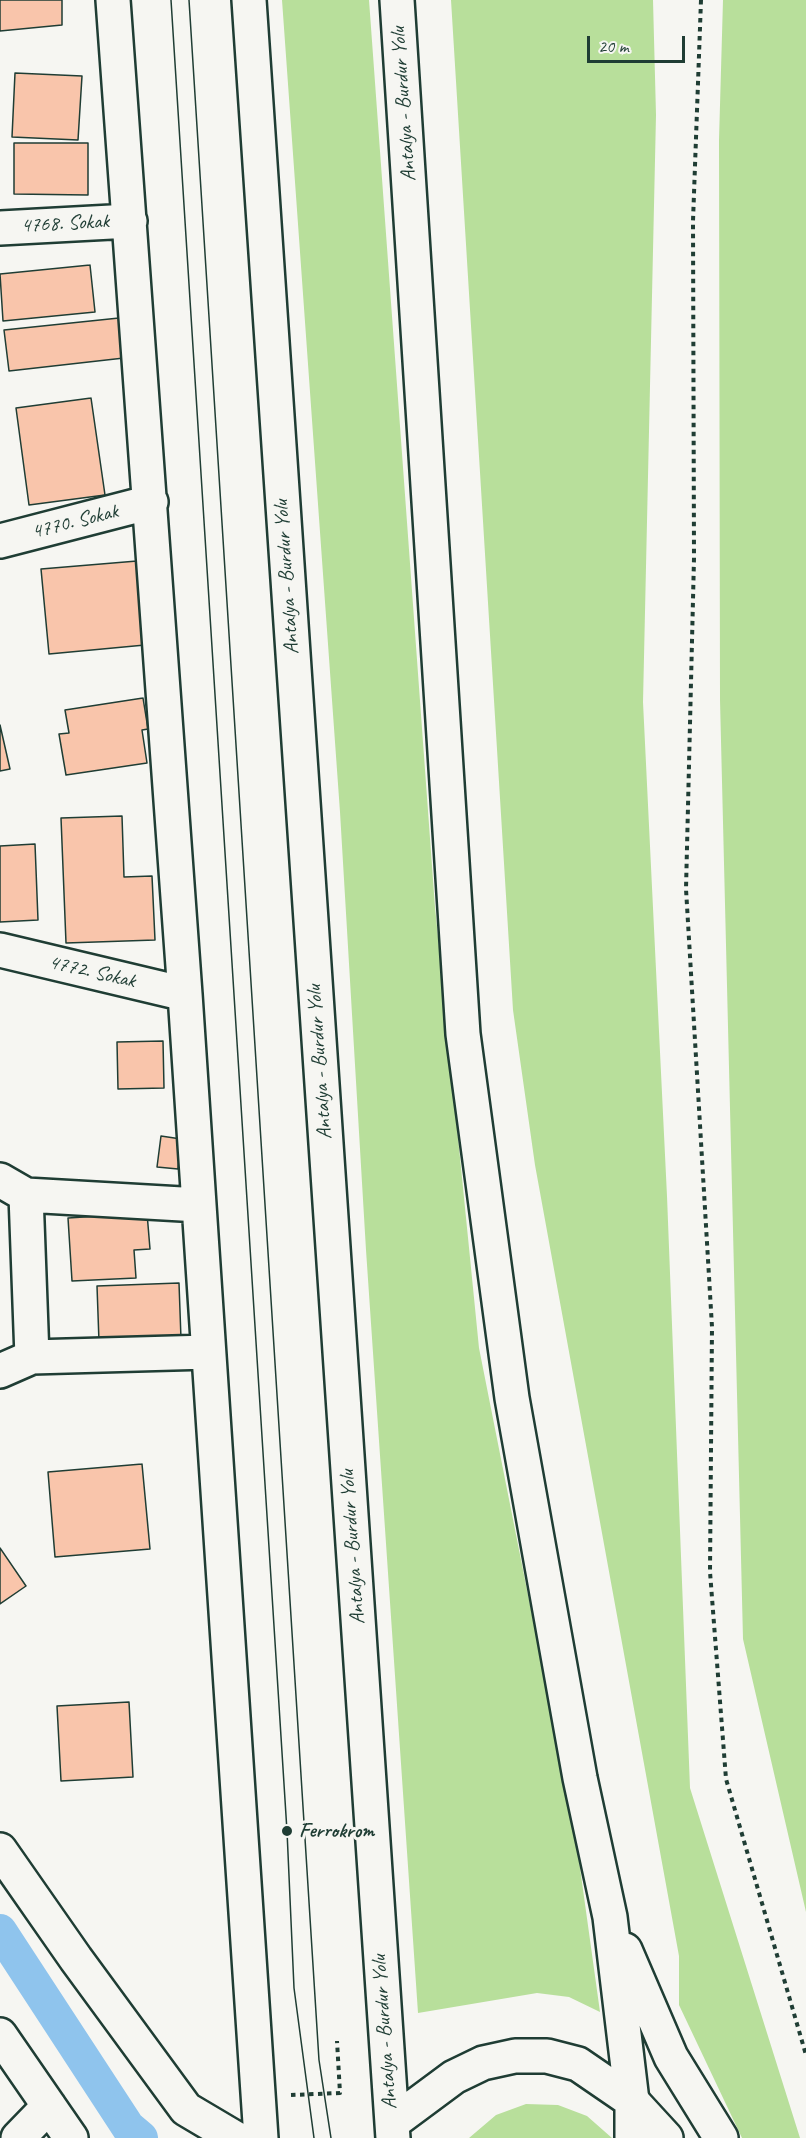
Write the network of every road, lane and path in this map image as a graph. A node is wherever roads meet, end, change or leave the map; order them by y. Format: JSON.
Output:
{"nodes":[{"id":1,"x":113,"y":0,"type":"edge"},
{"id":2,"x":249,"y":0,"type":"edge"},
{"id":3,"x":397,"y":0,"type":"edge"},
{"id":4,"x":701,"y":0,"type":"edge"},
{"id":5,"x":130,"y":221,"type":"junction"},
{"id":6,"x":0,"y":228,"type":"edge"},
{"id":7,"x":151,"y":502,"type":"junction"},
{"id":8,"x":0,"y":541,"type":"edge"},
{"id":9,"x":0,"y":950,"type":"edge"},
{"id":10,"x":185,"y":994,"type":"junction"},
{"id":11,"x":13,"y":1188,"type":"edge"},
{"id":12,"x":198,"y":1205,"type":"junction"},
{"id":13,"x":208,"y":1352,"type":"junction"},
{"id":14,"x":32,"y":1357,"type":"junction"},
{"id":15,"x":0,"y":1371,"type":"edge"},
{"id":16,"x":0,"y":1850,"type":"edge"},
{"id":17,"x":610,"y":1917,"type":"junction"},
{"id":18,"x":0,"y":2035,"type":"edge"},
{"id":19,"x":337,"y":2041,"type":"dead end"},
{"id":20,"x":806,"y":2055,"type":"edge"},
{"id":21,"x":258,"y":2097,"type":"junction"},
{"id":22,"x":632,"y":2101,"type":"junction"},
{"id":23,"x":49,"y":2106,"type":"junction"},
{"id":24,"x":0,"y":2124,"type":"edge"},
{"id":25,"x":392,"y":2131,"type":"edge"},
{"id":26,"x":17,"y":2138,"type":"edge"},
{"id":27,"x":71,"y":2138,"type":"edge"},
{"id":28,"x":235,"y":2138,"type":"edge"},
{"id":29,"x":261,"y":2138,"type":"edge"},
{"id":30,"x":632,"y":2138,"type":"edge"},
{"id":31,"x":666,"y":2138,"type":"edge"},
{"id":32,"x":721,"y":2138,"type":"edge"}],
"edges":[{"from":1,"to":5,"type":"main road"},
{"from":2,"to":25,"type":"main road","name":"Antalya - Burdur Yolu"},
{"from":3,"to":17,"type":"main road","name":"Antalya - Burdur Yolu"},
{"from":4,"to":20,"type":"path"},
{"from":5,"to":6,"type":"main road","name":"4768. Sokak"},
{"from":5,"to":7,"type":"main road"},
{"from":7,"to":8,"type":"main road","name":"4770. Sokak"},
{"from":7,"to":10,"type":"main road"},
{"from":9,"to":10,"type":"main road","name":"4772. Sokak"},
{"from":10,"to":12,"type":"main road"},
{"from":11,"to":12,"type":"main road"},
{"from":11,"to":14,"type":"main road"},
{"from":12,"to":13,"type":"main road"},
{"from":13,"to":14,"type":"main road"},
{"from":13,"to":21,"type":"main road"},
{"from":14,"to":15,"type":"main road"},
{"from":16,"to":28,"type":"main road"},
{"from":17,"to":22,"type":"main road","name":"Antalya - Burdur Yolu"},
{"from":17,"to":32,"type":"main road"},
{"from":18,"to":23,"type":"main road"},
{"from":19,"to":21,"type":"path"},
{"from":21,"to":29,"type":"main road"},
{"from":22,"to":25,"type":"main road"},
{"from":22,"to":30,"type":"main road","name":"Antalya - Burdur Yolu"},
{"from":22,"to":31,"type":"main road"},
{"from":23,"to":26,"type":"main road"},
{"from":23,"to":27,"type":"main road"},
{"from":24,"to":26,"type":"main road"}]}
